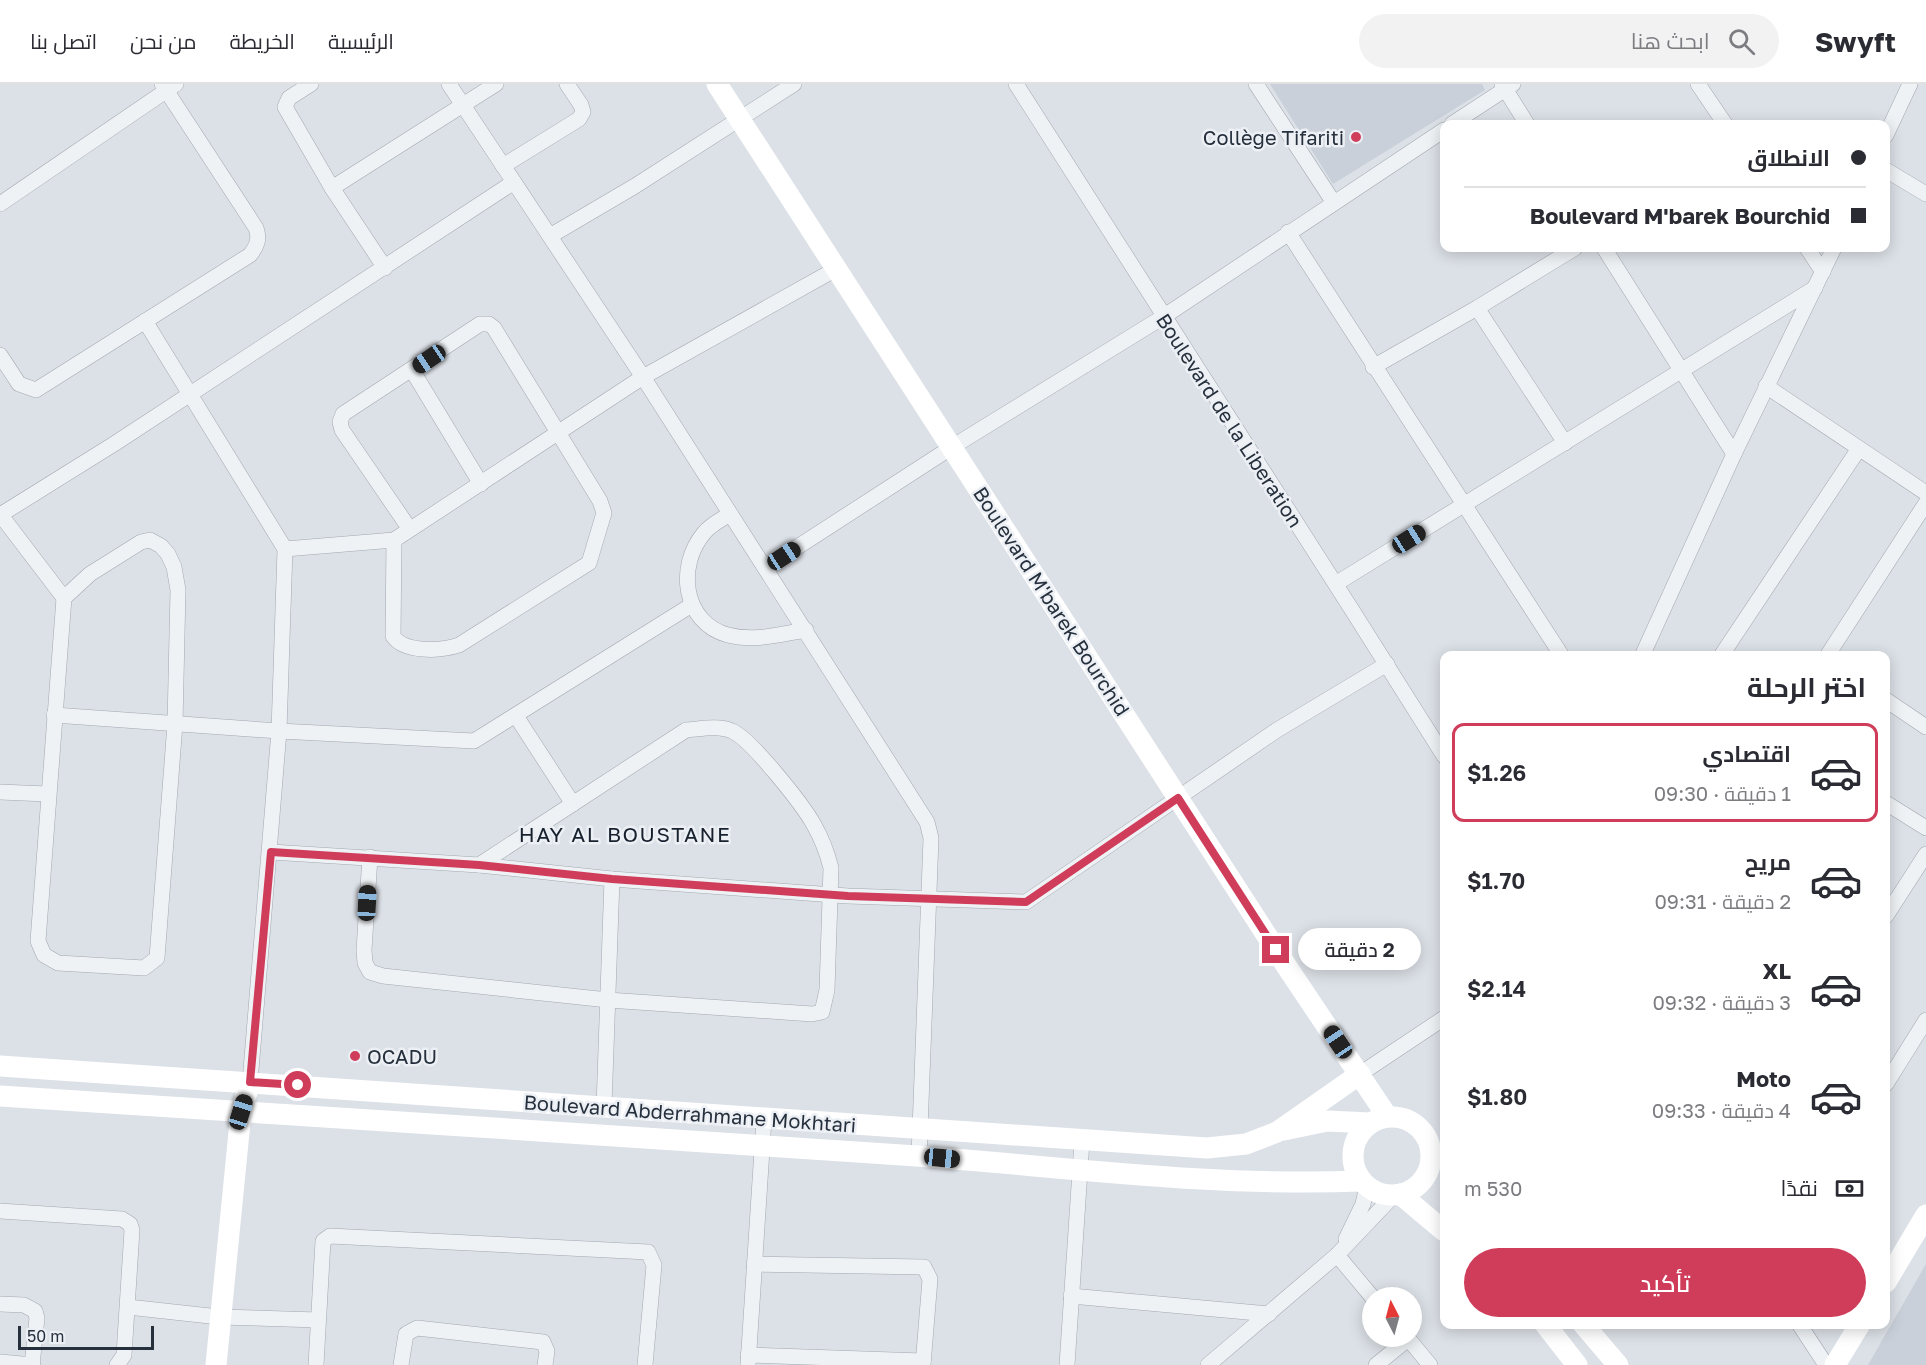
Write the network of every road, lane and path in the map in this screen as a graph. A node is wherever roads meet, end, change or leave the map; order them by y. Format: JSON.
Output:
{"nodes":[{"id":1,"x":311,"y":84,"type":"edge"},
{"id":2,"x":449,"y":84,"type":"edge"},
{"id":3,"x":495,"y":84,"type":"edge"},
{"id":4,"x":567,"y":84,"type":"edge"},
{"id":5,"x":717,"y":84,"type":"edge"},
{"id":6,"x":794,"y":84,"type":"edge"},
{"id":7,"x":1016,"y":84,"type":"edge"},
{"id":8,"x":1256,"y":84,"type":"edge"},
{"id":9,"x":1698,"y":84,"type":"edge"},
{"id":10,"x":168,"y":86,"type":"edge"},
{"id":11,"x":1507,"y":86,"type":"edge"},
{"id":12,"x":1906,"y":87,"type":"edge"},
{"id":13,"x":464,"y":105,"type":"junction"},
{"id":14,"x":740,"y":119,"type":"junction"},
{"id":15,"x":1458,"y":120,"type":"edge"},
{"id":16,"x":1525,"y":120,"type":"edge"},
{"id":17,"x":1722,"y":120,"type":"edge"},
{"id":18,"x":1890,"y":125,"type":"edge"},
{"id":19,"x":1440,"y":133,"type":"edge"},
{"id":20,"x":503,"y":166,"type":"junction"},
{"id":21,"x":1890,"y":172,"type":"edge"},
{"id":22,"x":514,"y":182,"type":"junction"},
{"id":23,"x":332,"y":188,"type":"junction"},
{"id":24,"x":1926,"y":194,"type":"edge"},
{"id":25,"x":1334,"y":203,"type":"junction"},
{"id":26,"x":0,"y":204,"type":"edge"},
{"id":27,"x":1288,"y":232,"type":"junction"},
{"id":28,"x":550,"y":236,"type":"junction"},
{"id":29,"x":1568,"y":252,"type":"edge"},
{"id":30,"x":1606,"y":252,"type":"edge"},
{"id":31,"x":1810,"y":252,"type":"edge"},
{"id":32,"x":1832,"y":252,"type":"edge"},
{"id":33,"x":385,"y":268,"type":"junction"},
{"id":34,"x":836,"y":269,"type":"junction"},
{"id":35,"x":1823,"y":272,"type":"junction"},
{"id":36,"x":1815,"y":288,"type":"junction"},
{"id":37,"x":1477,"y":308,"type":"junction"},
{"id":38,"x":1163,"y":317,"type":"junction"},
{"id":39,"x":145,"y":321,"type":"junction"},
{"id":40,"x":0,"y":355,"type":"edge"},
{"id":41,"x":1373,"y":367,"type":"junction"},
{"id":42,"x":412,"y":370,"type":"junction"},
{"id":43,"x":1680,"y":370,"type":"junction"},
{"id":44,"x":643,"y":376,"type":"junction"},
{"id":45,"x":1766,"y":386,"type":"junction"},
{"id":46,"x":191,"y":393,"type":"junction"},
{"id":47,"x":558,"y":433,"type":"junction"},
{"id":48,"x":1565,"y":443,"type":"junction"},
{"id":49,"x":952,"y":447,"type":"junction"},
{"id":50,"x":1858,"y":450,"type":"junction"},
{"id":51,"x":1734,"y":454,"type":"junction"},
{"id":52,"x":481,"y":484,"type":"junction"},
{"id":53,"x":1926,"y":493,"type":"edge"},
{"id":54,"x":1926,"y":503,"type":"edge"},
{"id":55,"x":1463,"y":505,"type":"junction"},
{"id":56,"x":0,"y":514,"type":"edge"},
{"id":57,"x":730,"y":514,"type":"junction"},
{"id":58,"x":410,"y":528,"type":"junction"},
{"id":59,"x":394,"y":540,"type":"junction"},
{"id":60,"x":285,"y":549,"type":"junction"},
{"id":61,"x":765,"y":568,"type":"junction"},
{"id":62,"x":1337,"y":583,"type":"junction"},
{"id":63,"x":64,"y":598,"type":"junction"},
{"id":64,"x":690,"y":606,"type":"junction"},
{"id":65,"x":806,"y":630,"type":"junction"},
{"id":66,"x":1559,"y":651,"type":"edge"},
{"id":67,"x":1644,"y":651,"type":"edge"},
{"id":68,"x":1724,"y":651,"type":"edge"},
{"id":69,"x":1830,"y":651,"type":"edge"},
{"id":70,"x":1387,"y":664,"type":"junction"},
{"id":71,"x":1890,"y":703,"type":"edge"},
{"id":72,"x":54,"y":715,"type":"junction"},
{"id":73,"x":516,"y":716,"type":"junction"},
{"id":74,"x":175,"y":724,"type":"junction"},
{"id":75,"x":1926,"y":727,"type":"edge"},
{"id":76,"x":279,"y":731,"type":"junction"},
{"id":77,"x":1440,"y":750,"type":"edge"},
{"id":78,"x":0,"y":792,"type":"edge"},
{"id":79,"x":47,"y":794,"type":"junction"},
{"id":80,"x":1178,"y":798,"type":"junction"},
{"id":81,"x":573,"y":804,"type":"junction"},
{"id":82,"x":1890,"y":806,"type":"edge"},
{"id":83,"x":1926,"y":828,"type":"edge"},
{"id":84,"x":271,"y":852,"type":"junction"},
{"id":85,"x":1926,"y":854,"type":"edge"},
{"id":86,"x":370,"y":857,"type":"junction"},
{"id":87,"x":479,"y":865,"type":"junction"},
{"id":88,"x":612,"y":879,"type":"junction"},
{"id":89,"x":829,"y":894,"type":"junction"},
{"id":90,"x":928,"y":901,"type":"junction"},
{"id":91,"x":1890,"y":910,"type":"edge"},
{"id":92,"x":608,"y":1000,"type":"junction"},
{"id":93,"x":1926,"y":1020,"type":"edge"},
{"id":94,"x":1440,"y":1021,"type":"edge"},
{"id":95,"x":0,"y":1066,"type":"edge"},
{"id":96,"x":1360,"y":1074,"type":"junction"},
{"id":97,"x":1890,"y":1078,"type":"edge"},
{"id":98,"x":250,"y":1082,"type":"junction"},
{"id":99,"x":0,"y":1096,"type":"edge"},
{"id":100,"x":604,"y":1106,"type":"junction"},
{"id":101,"x":241,"y":1112,"type":"junction"},
{"id":102,"x":764,"y":1119,"type":"junction"},
{"id":103,"x":1378,"y":1120,"type":"junction"},
{"id":104,"x":920,"y":1130,"type":"junction"},
{"id":105,"x":1277,"y":1132,"type":"junction"},
{"id":106,"x":1082,"y":1141,"type":"junction"},
{"id":107,"x":760,"y":1147,"type":"junction"},
{"id":108,"x":1431,"y":1152,"type":"junction"},
{"id":109,"x":919,"y":1156,"type":"junction"},
{"id":110,"x":1440,"y":1163,"type":"edge"},
{"id":111,"x":1079,"y":1172,"type":"junction"},
{"id":112,"x":1364,"y":1184,"type":"junction"},
{"id":113,"x":1397,"y":1194,"type":"junction"},
{"id":114,"x":0,"y":1211,"type":"edge"},
{"id":115,"x":1926,"y":1215,"type":"edge"},
{"id":116,"x":1440,"y":1228,"type":"edge"},
{"id":117,"x":1339,"y":1252,"type":"junction"},
{"id":118,"x":754,"y":1264,"type":"junction"},
{"id":119,"x":1890,"y":1275,"type":"edge"},
{"id":120,"x":1365,"y":1287,"type":"edge"},
{"id":121,"x":1071,"y":1296,"type":"junction"},
{"id":122,"x":0,"y":1304,"type":"edge"},
{"id":123,"x":128,"y":1307,"type":"junction"},
{"id":124,"x":1269,"y":1314,"type":"junction"},
{"id":125,"x":219,"y":1317,"type":"junction"},
{"id":126,"x":318,"y":1320,"type":"junction"},
{"id":127,"x":1549,"y":1329,"type":"edge"},
{"id":128,"x":1587,"y":1329,"type":"edge"},
{"id":129,"x":1802,"y":1329,"type":"edge"},
{"id":130,"x":1857,"y":1329,"type":"edge"},
{"id":131,"x":1397,"y":1347,"type":"edge"},
{"id":132,"x":1415,"y":1347,"type":"edge"},
{"id":133,"x":748,"y":1360,"type":"edge"},
{"id":134,"x":0,"y":1362,"type":"edge"},
{"id":135,"x":923,"y":1363,"type":"edge"},
{"id":136,"x":32,"y":1365,"type":"edge"},
{"id":137,"x":117,"y":1365,"type":"edge"},
{"id":138,"x":216,"y":1365,"type":"edge"},
{"id":139,"x":316,"y":1365,"type":"edge"},
{"id":140,"x":400,"y":1365,"type":"edge"},
{"id":141,"x":545,"y":1365,"type":"edge"},
{"id":142,"x":645,"y":1365,"type":"edge"},
{"id":143,"x":1067,"y":1365,"type":"edge"},
{"id":144,"x":1208,"y":1365,"type":"edge"},
{"id":145,"x":1376,"y":1365,"type":"edge"},
{"id":146,"x":1430,"y":1365,"type":"edge"},
{"id":147,"x":1577,"y":1365,"type":"edge"},
{"id":148,"x":1618,"y":1365,"type":"edge"},
{"id":149,"x":1826,"y":1365,"type":"edge"},
{"id":150,"x":1835,"y":1365,"type":"edge"}],
"edges":[{"from":1,"to":23,"type":"street"},
{"from":2,"to":13,"type":"street"},
{"from":3,"to":13,"type":"street"},
{"from":4,"to":20,"type":"street"},
{"from":5,"to":14,"type":"main road","name":"Boulevard M'barek Bourchid"},
{"from":6,"to":14,"type":"street"},
{"from":7,"to":38,"type":"street","name":"Boulevard de la Liberation"},
{"from":8,"to":25,"type":"street"},
{"from":9,"to":17,"type":"street"},
{"from":10,"to":26,"type":"street"},
{"from":10,"to":39,"type":"street"},
{"from":11,"to":15,"type":"street"},
{"from":11,"to":16,"type":"street"},
{"from":12,"to":18,"type":"street"},
{"from":13,"to":20,"type":"street"},
{"from":13,"to":23,"type":"street"},
{"from":14,"to":28,"type":"street"},
{"from":14,"to":34,"type":"main road","name":"Boulevard M'barek Bourchid"},
{"from":19,"to":25,"type":"street"},
{"from":20,"to":22,"type":"street"},
{"from":21,"to":24,"type":"street"},
{"from":22,"to":28,"type":"street"},
{"from":22,"to":33,"type":"street"},
{"from":23,"to":33,"type":"street"},
{"from":25,"to":27,"type":"street"},
{"from":27,"to":38,"type":"street"},
{"from":27,"to":41,"type":"street"},
{"from":28,"to":44,"type":"street"},
{"from":29,"to":37,"type":"street"},
{"from":30,"to":43,"type":"street"},
{"from":31,"to":35,"type":"street"},
{"from":32,"to":35,"type":"street"},
{"from":33,"to":46,"type":"street"},
{"from":34,"to":44,"type":"street"},
{"from":34,"to":49,"type":"main road","name":"Boulevard M'barek Bourchid"},
{"from":35,"to":36,"type":"street"},
{"from":36,"to":43,"type":"street"},
{"from":36,"to":45,"type":"street"},
{"from":37,"to":41,"type":"street"},
{"from":37,"to":48,"type":"street"},
{"from":38,"to":49,"type":"street"},
{"from":38,"to":62,"type":"street","name":"Boulevard de la Liberation"},
{"from":39,"to":40,"type":"street"},
{"from":39,"to":46,"type":"street"},
{"from":41,"to":55,"type":"street"},
{"from":42,"to":47,"type":"street"},
{"from":42,"to":52,"type":"street"},
{"from":42,"to":58,"type":"street"},
{"from":43,"to":48,"type":"street"},
{"from":43,"to":51,"type":"street"},
{"from":44,"to":47,"type":"street"},
{"from":44,"to":57,"type":"street"},
{"from":45,"to":50,"type":"street"},
{"from":45,"to":51,"type":"street"},
{"from":46,"to":56,"type":"street"},
{"from":46,"to":60,"type":"street"},
{"from":47,"to":52,"type":"street"},
{"from":47,"to":59,"type":"street"},
{"from":48,"to":55,"type":"street"},
{"from":49,"to":61,"type":"street"},
{"from":49,"to":80,"type":"main road","name":"Boulevard M'barek Bourchid"},
{"from":50,"to":53,"type":"street"},
{"from":50,"to":68,"type":"street"},
{"from":51,"to":67,"type":"street"},
{"from":52,"to":58,"type":"street"},
{"from":54,"to":69,"type":"street"},
{"from":55,"to":62,"type":"street"},
{"from":55,"to":66,"type":"street"},
{"from":56,"to":63,"type":"street"},
{"from":57,"to":61,"type":"street"},
{"from":57,"to":64,"type":"street"},
{"from":58,"to":59,"type":"street"},
{"from":59,"to":60,"type":"street"},
{"from":60,"to":76,"type":"street"},
{"from":61,"to":65,"type":"street"},
{"from":62,"to":70,"type":"street","name":"Boulevard de la Liberation"},
{"from":63,"to":72,"type":"street"},
{"from":63,"to":74,"type":"street"},
{"from":64,"to":65,"type":"street"},
{"from":64,"to":73,"type":"street"},
{"from":65,"to":90,"type":"street"},
{"from":70,"to":77,"type":"street","name":"Boulevard de la Liberation"},
{"from":70,"to":80,"type":"street"},
{"from":71,"to":75,"type":"street"},
{"from":72,"to":74,"type":"street"},
{"from":72,"to":79,"type":"street"},
{"from":73,"to":76,"type":"street"},
{"from":73,"to":81,"type":"street"},
{"from":74,"to":76,"type":"street"},
{"from":74,"to":79,"type":"street"},
{"from":76,"to":84,"type":"street"},
{"from":78,"to":79,"type":"street"},
{"from":80,"to":90,"type":"street"},
{"from":80,"to":96,"type":"main road","name":"Boulevard M'barek Bourchid"},
{"from":81,"to":87,"type":"street"},
{"from":81,"to":89,"type":"street"},
{"from":82,"to":83,"type":"street"},
{"from":84,"to":86,"type":"street"},
{"from":84,"to":98,"type":"street"},
{"from":85,"to":91,"type":"street"},
{"from":86,"to":87,"type":"street"},
{"from":86,"to":92,"type":"street"},
{"from":87,"to":88,"type":"street"},
{"from":88,"to":89,"type":"street"},
{"from":88,"to":92,"type":"street"},
{"from":89,"to":90,"type":"street"},
{"from":89,"to":92,"type":"street"},
{"from":90,"to":104,"type":"street"},
{"from":92,"to":100,"type":"street"},
{"from":93,"to":97,"type":"street"},
{"from":94,"to":96,"type":"street"},
{"from":95,"to":98,"type":"main road","name":"Boulevard Abderrahmane Mokhtari"},
{"from":96,"to":103,"type":"main road","name":"Boulevard M'barek Bourchid"},
{"from":96,"to":105,"type":"main road","name":"Boulevard Abderrahmane Mokhtari"},
{"from":98,"to":100,"type":"main road","name":"Boulevard Abderrahmane Mokhtari"},
{"from":98,"to":101,"type":"main road"},
{"from":99,"to":101,"type":"main road","name":"Boulevard Abderrahmane Mokhtari"},
{"from":100,"to":102,"type":"main road","name":"Boulevard Abderrahmane Mokhtari"},
{"from":101,"to":107,"type":"main road","name":"Boulevard Abderrahmane Mokhtari"},
{"from":101,"to":125,"type":"main road"},
{"from":102,"to":104,"type":"main road","name":"Boulevard Abderrahmane Mokhtari"},
{"from":102,"to":107,"type":"street"},
{"from":103,"to":105,"type":"main road"},
{"from":103,"to":108,"type":"main road"},
{"from":103,"to":112,"type":"main road"},
{"from":104,"to":106,"type":"main road","name":"Boulevard Abderrahmane Mokhtari"},
{"from":104,"to":109,"type":"street"},
{"from":105,"to":106,"type":"main road","name":"Boulevard Abderrahmane Mokhtari"},
{"from":106,"to":111,"type":"street"},
{"from":107,"to":109,"type":"main road","name":"Boulevard Abderrahmane Mokhtari"},
{"from":107,"to":118,"type":"street"},
{"from":108,"to":110,"type":"main road"},
{"from":108,"to":113,"type":"main road"},
{"from":109,"to":111,"type":"main road","name":"Boulevard Abderrahmane Mokhtari"},
{"from":111,"to":112,"type":"main road","name":"Boulevard Abderrahmane Mokhtari"},
{"from":111,"to":121,"type":"street"},
{"from":112,"to":113,"type":"main road"},
{"from":112,"to":117,"type":"street"},
{"from":113,"to":116,"type":"main road"},
{"from":113,"to":117,"type":"street"},
{"from":114,"to":123,"type":"street"},
{"from":115,"to":119,"type":"main road"},
{"from":117,"to":120,"type":"street"},
{"from":117,"to":124,"type":"street"},
{"from":118,"to":133,"type":"street"},
{"from":118,"to":135,"type":"street"},
{"from":121,"to":124,"type":"street"},
{"from":121,"to":143,"type":"street"},
{"from":122,"to":136,"type":"street"},
{"from":123,"to":125,"type":"street"},
{"from":123,"to":137,"type":"street"},
{"from":124,"to":144,"type":"street"},
{"from":125,"to":126,"type":"street"},
{"from":125,"to":138,"type":"main road"},
{"from":126,"to":139,"type":"street"},
{"from":126,"to":142,"type":"street"},
{"from":127,"to":147,"type":"main road"},
{"from":128,"to":148,"type":"main road"},
{"from":129,"to":149,"type":"street"},
{"from":130,"to":150,"type":"main road"},
{"from":131,"to":145,"type":"street"},
{"from":132,"to":146,"type":"street"},
{"from":133,"to":135,"type":"street"},
{"from":134,"to":136,"type":"street"},
{"from":140,"to":141,"type":"street"}]}
